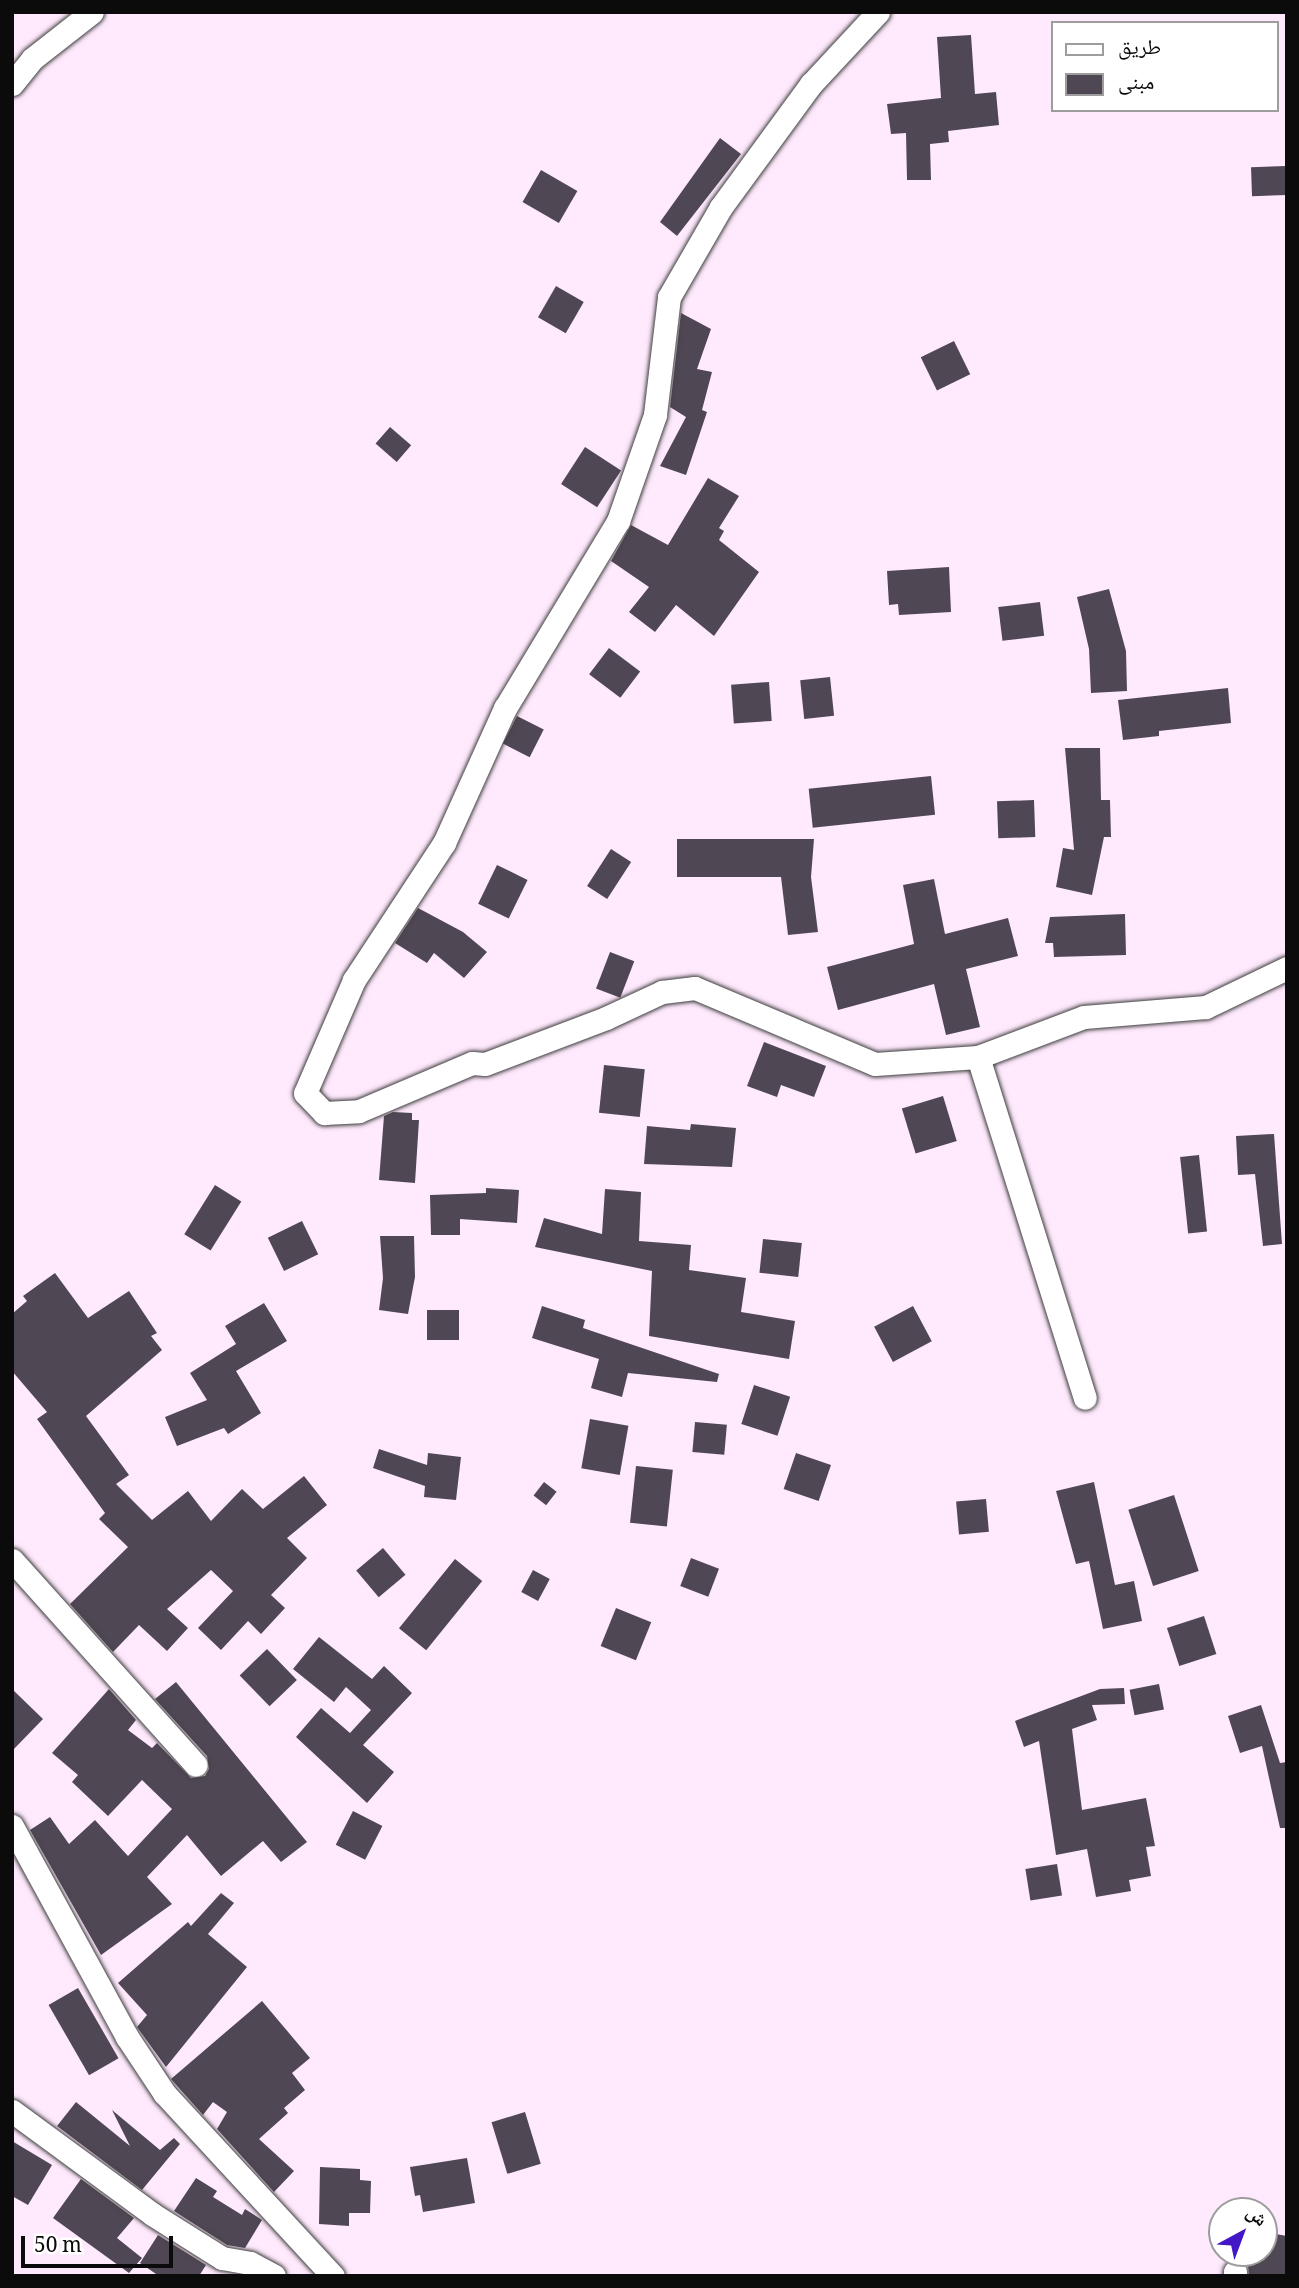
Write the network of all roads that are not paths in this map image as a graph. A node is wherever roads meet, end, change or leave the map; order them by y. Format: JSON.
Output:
{"nodes":[{"id":1,"x":92,"y":12,"type":"edge"},
{"id":2,"x":878,"y":12,"type":"edge"},
{"id":3,"x":12,"y":84,"type":"edge"},
{"id":4,"x":1287,"y":968,"type":"edge"},
{"id":5,"x":978,"y":1057,"type":"junction"},
{"id":6,"x":1085,"y":1398,"type":"dead end"},
{"id":7,"x":12,"y":1560,"type":"edge"},
{"id":8,"x":196,"y":1765,"type":"dead end"},
{"id":9,"x":12,"y":1826,"type":"edge"},
{"id":10,"x":12,"y":2111,"type":"edge"},
{"id":11,"x":274,"y":2276,"type":"edge"},
{"id":12,"x":333,"y":2276,"type":"edge"}],
"edges":[{"from":1,"to":3,"type":"street"},
{"from":2,"to":5,"type":"street"},
{"from":4,"to":5,"type":"street"},
{"from":5,"to":6,"type":"street"},
{"from":7,"to":8,"type":"street"},
{"from":9,"to":12,"type":"street"},
{"from":10,"to":11,"type":"street"}]}
